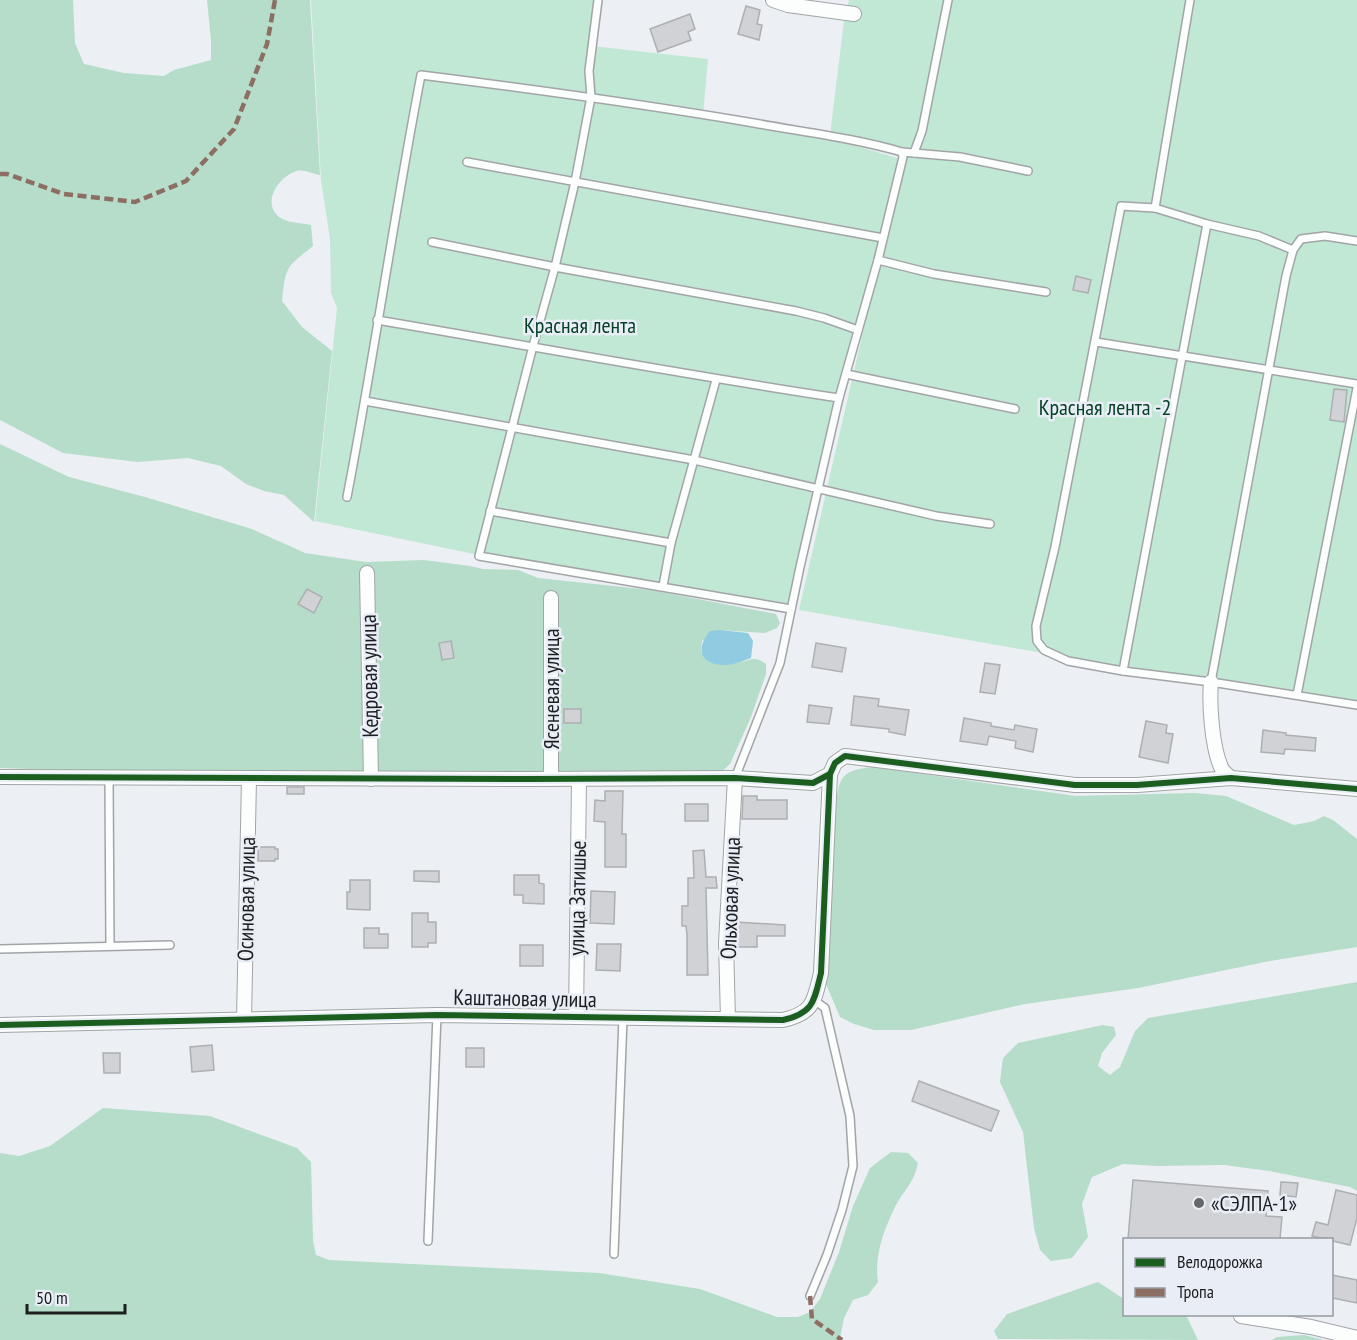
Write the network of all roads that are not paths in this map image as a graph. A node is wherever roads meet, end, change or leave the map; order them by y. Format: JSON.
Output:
{"nodes":[{"id":1,"x":598,"y":0,"type":"edge"},
{"id":2,"x":773,"y":0,"type":"edge"},
{"id":3,"x":948,"y":0,"type":"edge"},
{"id":4,"x":1190,"y":0,"type":"edge"},
{"id":5,"x":854,"y":14,"type":"dead end"},
{"id":6,"x":591,"y":97,"type":"junction"},
{"id":7,"x":902,"y":152,"type":"junction"},
{"id":8,"x":914,"y":153,"type":"junction"},
{"id":9,"x":468,"y":162,"type":"dead end"},
{"id":10,"x":1028,"y":171,"type":"dead end"},
{"id":11,"x":575,"y":182,"type":"junction"},
{"id":12,"x":1155,"y":208,"type":"junction"},
{"id":13,"x":1207,"y":224,"type":"junction"},
{"id":14,"x":883,"y":238,"type":"junction"},
{"id":15,"x":1357,"y":241,"type":"edge"},
{"id":16,"x":432,"y":242,"type":"dead end"},
{"id":17,"x":1293,"y":250,"type":"junction"},
{"id":18,"x":878,"y":260,"type":"junction"},
{"id":19,"x":555,"y":267,"type":"junction"},
{"id":20,"x":1046,"y":292,"type":"dead end"},
{"id":21,"x":377,"y":320,"type":"junction"},
{"id":22,"x":858,"y":330,"type":"junction"},
{"id":23,"x":1096,"y":342,"type":"junction"},
{"id":24,"x":533,"y":346,"type":"junction"},
{"id":25,"x":1183,"y":355,"type":"junction"},
{"id":26,"x":1268,"y":371,"type":"junction"},
{"id":27,"x":846,"y":374,"type":"junction"},
{"id":28,"x":716,"y":380,"type":"junction"},
{"id":29,"x":1357,"y":386,"type":"edge"},
{"id":30,"x":839,"y":398,"type":"junction"},
{"id":31,"x":365,"y":401,"type":"junction"},
{"id":32,"x":1015,"y":409,"type":"dead end"},
{"id":33,"x":512,"y":428,"type":"junction"},
{"id":34,"x":694,"y":460,"type":"junction"},
{"id":35,"x":818,"y":488,"type":"junction"},
{"id":36,"x":347,"y":497,"type":"dead end"},
{"id":37,"x":490,"y":511,"type":"junction"},
{"id":38,"x":990,"y":524,"type":"dead end"},
{"id":39,"x":671,"y":543,"type":"junction"},
{"id":40,"x":368,"y":573,"type":"dead end"},
{"id":41,"x":663,"y":586,"type":"junction"},
{"id":42,"x":551,"y":598,"type":"dead end"},
{"id":43,"x":791,"y":609,"type":"junction"},
{"id":44,"x":1123,"y":671,"type":"junction"},
{"id":45,"x":1210,"y":682,"type":"junction"},
{"id":46,"x":1297,"y":695,"type":"junction"},
{"id":47,"x":1357,"y":705,"type":"edge"},
{"id":48,"x":831,"y":774,"type":"junction"},
{"id":49,"x":0,"y":777,"type":"edge"},
{"id":50,"x":109,"y":778,"type":"junction"},
{"id":51,"x":735,"y":778,"type":"junction"},
{"id":52,"x":1230,"y":778,"type":"junction"},
{"id":53,"x":249,"y":779,"type":"junction"},
{"id":54,"x":371,"y":779,"type":"junction"},
{"id":55,"x":551,"y":779,"type":"junction"},
{"id":56,"x":579,"y":779,"type":"junction"},
{"id":57,"x":1357,"y":789,"type":"edge"},
{"id":58,"x":170,"y":945,"type":"dead end"},
{"id":59,"x":110,"y":946,"type":"junction"},
{"id":60,"x":0,"y":949,"type":"edge"},
{"id":61,"x":814,"y":1000,"type":"junction"},
{"id":62,"x":437,"y":1016,"type":"junction"},
{"id":63,"x":576,"y":1017,"type":"junction"},
{"id":64,"x":623,"y":1018,"type":"junction"},
{"id":65,"x":244,"y":1019,"type":"junction"},
{"id":66,"x":728,"y":1019,"type":"junction"},
{"id":67,"x":0,"y":1025,"type":"edge"},
{"id":68,"x":428,"y":1241,"type":"dead end"},
{"id":69,"x":614,"y":1254,"type":"dead end"},
{"id":70,"x":810,"y":1296,"type":"dead end"},
{"id":71,"x":1240,"y":1316,"type":"dead end"},
{"id":72,"x":1357,"y":1338,"type":"edge"}],
"edges":[{"from":1,"to":6,"type":"lane"},
{"from":2,"to":5,"type":"street"},
{"from":3,"to":8,"type":"lane"},
{"from":4,"to":12,"type":"lane"},
{"from":6,"to":7,"type":"lane"},
{"from":6,"to":11,"type":"lane"},
{"from":6,"to":21,"type":"lane"},
{"from":7,"to":8,"type":"lane"},
{"from":7,"to":14,"type":"lane"},
{"from":8,"to":10,"type":"lane"},
{"from":9,"to":11,"type":"lane"},
{"from":11,"to":14,"type":"lane"},
{"from":11,"to":19,"type":"lane"},
{"from":12,"to":13,"type":"lane"},
{"from":12,"to":23,"type":"lane"},
{"from":13,"to":17,"type":"lane"},
{"from":13,"to":25,"type":"lane"},
{"from":14,"to":18,"type":"lane"},
{"from":15,"to":17,"type":"lane"},
{"from":16,"to":19,"type":"lane"},
{"from":17,"to":26,"type":"lane"},
{"from":18,"to":20,"type":"lane"},
{"from":18,"to":22,"type":"lane"},
{"from":19,"to":22,"type":"lane"},
{"from":19,"to":24,"type":"lane"},
{"from":21,"to":24,"type":"lane"},
{"from":21,"to":31,"type":"lane"},
{"from":22,"to":27,"type":"lane"},
{"from":23,"to":25,"type":"lane"},
{"from":23,"to":44,"type":"lane"},
{"from":24,"to":28,"type":"lane"},
{"from":24,"to":33,"type":"lane"},
{"from":25,"to":26,"type":"lane"},
{"from":25,"to":44,"type":"lane"},
{"from":26,"to":29,"type":"lane"},
{"from":26,"to":45,"type":"lane"},
{"from":27,"to":30,"type":"lane"},
{"from":27,"to":32,"type":"lane"},
{"from":28,"to":30,"type":"lane"},
{"from":28,"to":34,"type":"lane"},
{"from":29,"to":46,"type":"lane"},
{"from":30,"to":35,"type":"lane"},
{"from":31,"to":33,"type":"lane"},
{"from":31,"to":36,"type":"lane"},
{"from":33,"to":34,"type":"lane"},
{"from":33,"to":37,"type":"lane"},
{"from":34,"to":35,"type":"lane"},
{"from":34,"to":39,"type":"lane"},
{"from":35,"to":38,"type":"lane"},
{"from":35,"to":43,"type":"lane"},
{"from":37,"to":39,"type":"lane"},
{"from":37,"to":41,"type":"lane"},
{"from":39,"to":41,"type":"lane"},
{"from":40,"to":54,"type":"street","name":"Кедровая улица"},
{"from":41,"to":43,"type":"lane"},
{"from":42,"to":55,"type":"street","name":"Ясеневая улица"},
{"from":43,"to":51,"type":"lane"},
{"from":44,"to":45,"type":"lane"},
{"from":45,"to":46,"type":"lane"},
{"from":45,"to":52,"type":"street"},
{"from":46,"to":47,"type":"lane"},
{"from":48,"to":51,"type":"street"},
{"from":48,"to":52,"type":"street"},
{"from":48,"to":61,"type":"street"},
{"from":49,"to":50,"type":"street"},
{"from":50,"to":53,"type":"street"},
{"from":50,"to":59,"type":"lane"},
{"from":51,"to":56,"type":"street"},
{"from":51,"to":66,"type":"street","name":"Ольховая улица"},
{"from":52,"to":57,"type":"street"},
{"from":53,"to":54,"type":"street"},
{"from":53,"to":65,"type":"street","name":"Осиновая улица"},
{"from":54,"to":55,"type":"street"},
{"from":55,"to":56,"type":"street"},
{"from":56,"to":63,"type":"street","name":"улица Затишье"},
{"from":58,"to":59,"type":"lane"},
{"from":59,"to":60,"type":"lane"},
{"from":61,"to":66,"type":"street","name":"Каштановая улица"},
{"from":61,"to":70,"type":"lane"},
{"from":62,"to":63,"type":"street","name":"Каштановая улица"},
{"from":62,"to":65,"type":"street","name":"Каштановая улица"},
{"from":62,"to":68,"type":"lane"},
{"from":63,"to":64,"type":"street","name":"Каштановая улица"},
{"from":64,"to":66,"type":"street","name":"Каштановая улица"},
{"from":64,"to":69,"type":"lane"},
{"from":65,"to":67,"type":"street","name":"Каштановая улица"},
{"from":71,"to":72,"type":"street"}]}
